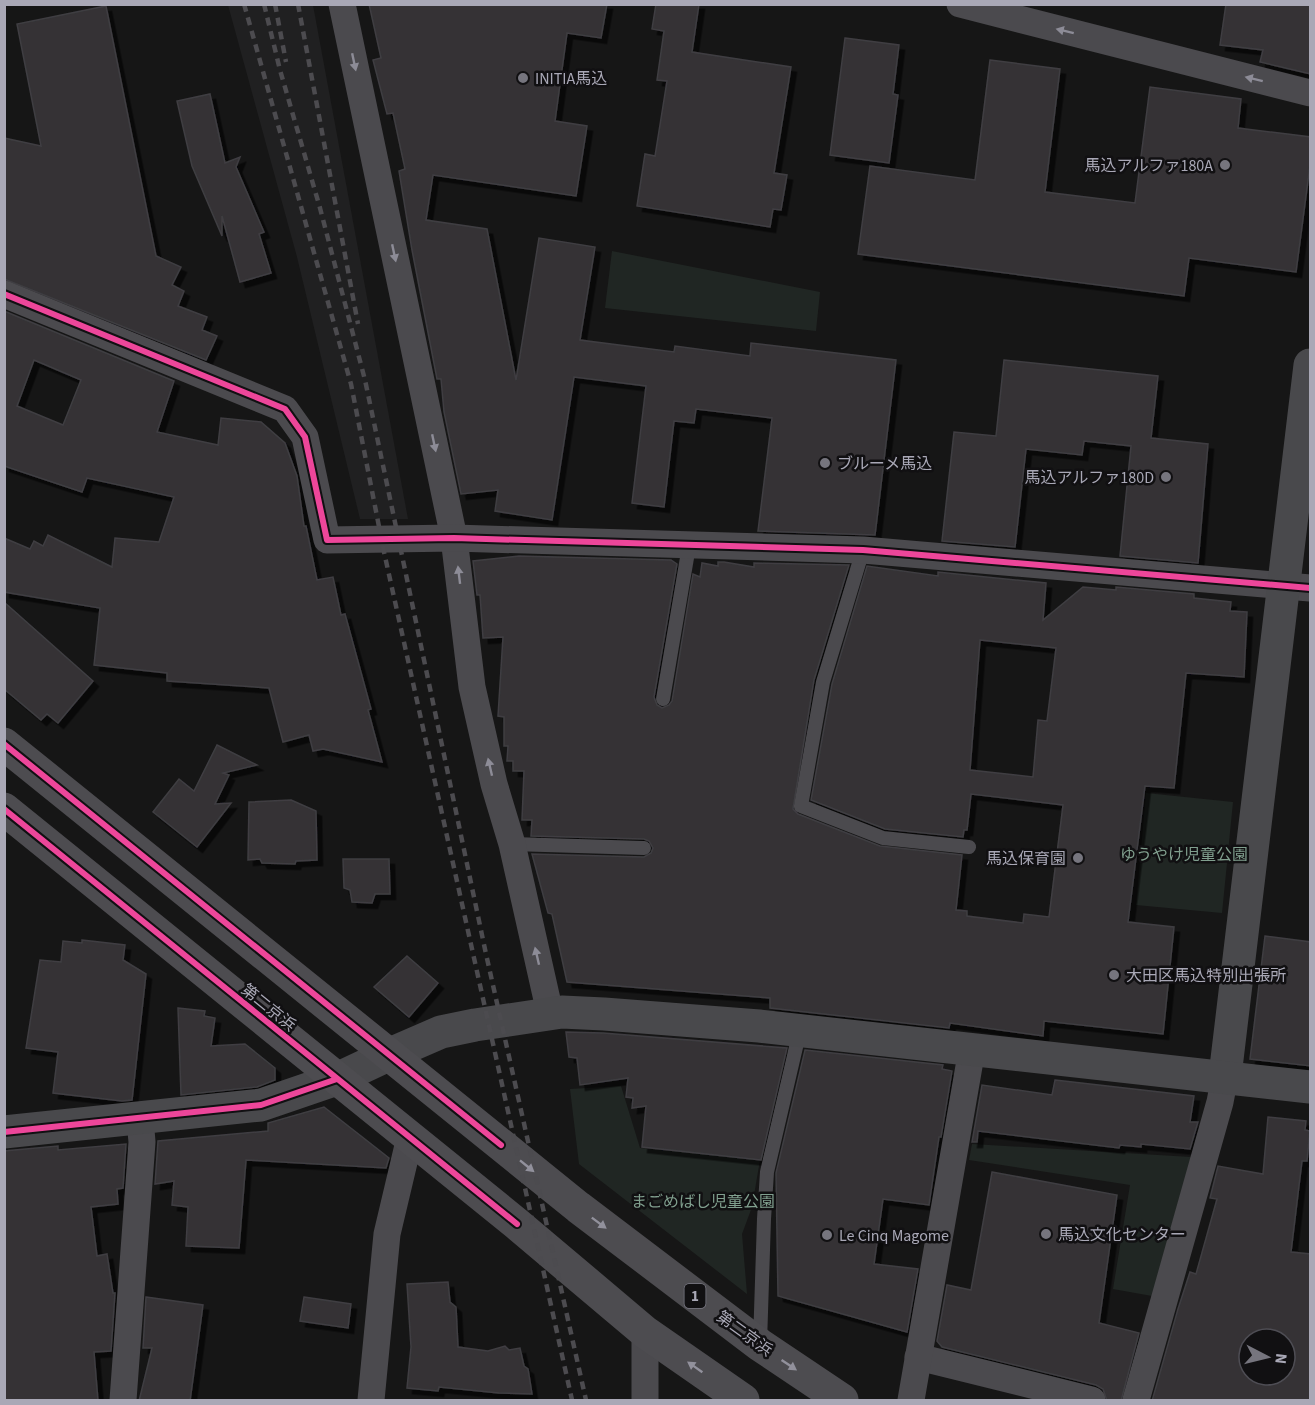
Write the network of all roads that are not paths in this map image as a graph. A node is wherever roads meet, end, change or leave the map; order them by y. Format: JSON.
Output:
{"nodes":[{"id":1,"x":342,"y":4,"type":"edge"},
{"id":2,"x":960,"y":4,"type":"edge"},
{"id":3,"x":1311,"y":93,"type":"edge"},
{"id":4,"x":4,"y":294,"type":"edge"},
{"id":5,"x":1311,"y":365,"type":"edge"},
{"id":6,"x":454,"y":538,"type":"junction"},
{"id":7,"x":689,"y":546,"type":"junction"},
{"id":8,"x":863,"y":550,"type":"junction"},
{"id":9,"x":1297,"y":586,"type":"edge"},
{"id":10,"x":663,"y":699,"type":"dead end"},
{"id":11,"x":4,"y":744,"type":"edge"},
{"id":12,"x":4,"y":809,"type":"edge"},
{"id":13,"x":512,"y":844,"type":"junction"},
{"id":14,"x":969,"y":847,"type":"dead end"},
{"id":15,"x":644,"y":848,"type":"dead end"},
{"id":16,"x":550,"y":1013,"type":"junction"},
{"id":17,"x":800,"y":1030,"type":"junction"},
{"id":18,"x":972,"y":1049,"type":"junction"},
{"id":19,"x":388,"y":1054,"type":"junction"},
{"id":20,"x":1225,"y":1076,"type":"junction"},
{"id":21,"x":337,"y":1079,"type":"junction"},
{"id":22,"x":1311,"y":1086,"type":"edge"},
{"id":23,"x":140,"y":1119,"type":"junction"},
{"id":24,"x":4,"y":1132,"type":"edge"},
{"id":25,"x":410,"y":1137,"type":"junction"},
{"id":26,"x":645,"y":1332,"type":"junction"},
{"id":27,"x":760,"y":1346,"type":"junction"},
{"id":28,"x":918,"y":1357,"type":"junction"},
{"id":29,"x":123,"y":1401,"type":"edge"},
{"id":30,"x":371,"y":1401,"type":"edge"},
{"id":31,"x":645,"y":1401,"type":"edge"},
{"id":32,"x":743,"y":1401,"type":"edge"},
{"id":33,"x":842,"y":1401,"type":"edge"},
{"id":34,"x":910,"y":1401,"type":"edge"},
{"id":35,"x":1092,"y":1401,"type":"edge"},
{"id":36,"x":1136,"y":1401,"type":"edge"}],
"edges":[{"from":1,"to":6,"type":"street","one_way":true},
{"from":3,"to":2,"type":"street","one_way":true},
{"from":4,"to":6,"type":"street"},
{"from":5,"to":9,"type":"street"},
{"from":6,"to":7,"type":"street"},
{"from":13,"to":6,"type":"street","one_way":true},
{"from":7,"to":8,"type":"street"},
{"from":7,"to":10,"type":"lane"},
{"from":8,"to":9,"type":"street"},
{"from":8,"to":14,"type":"lane"},
{"from":9,"to":20,"type":"street"},
{"from":11,"to":19,"type":"highway","name":"第二京浜","number":"1"},
{"from":12,"to":21,"type":"highway","name":"第二京浜"},
{"from":13,"to":15,"type":"lane"},
{"from":16,"to":13,"type":"street","one_way":true},
{"from":16,"to":17,"type":"street"},
{"from":16,"to":19,"type":"street"},
{"from":17,"to":18,"type":"street"},
{"from":17,"to":27,"type":"lane"},
{"from":18,"to":20,"type":"street"},
{"from":18,"to":28,"type":"street"},
{"from":19,"to":21,"type":"street"},
{"from":19,"to":27,"type":"highway","name":"第二京浜","number":"1","one_way":true},
{"from":20,"to":22,"type":"street"},
{"from":20,"to":36,"type":"street"},
{"from":21,"to":23,"type":"street"},
{"from":21,"to":25,"type":"highway","name":"第二京浜"},
{"from":23,"to":24,"type":"street"},
{"from":23,"to":29,"type":"street"},
{"from":25,"to":26,"type":"highway","name":"第二京浜"},
{"from":25,"to":30,"type":"street"},
{"from":26,"to":31,"type":"street"},
{"from":32,"to":26,"type":"highway","name":"第二京浜","one_way":true},
{"from":27,"to":33,"type":"highway","name":"第二京浜","number":"1","one_way":true},
{"from":28,"to":34,"type":"street"},
{"from":28,"to":35,"type":"street"}]}
